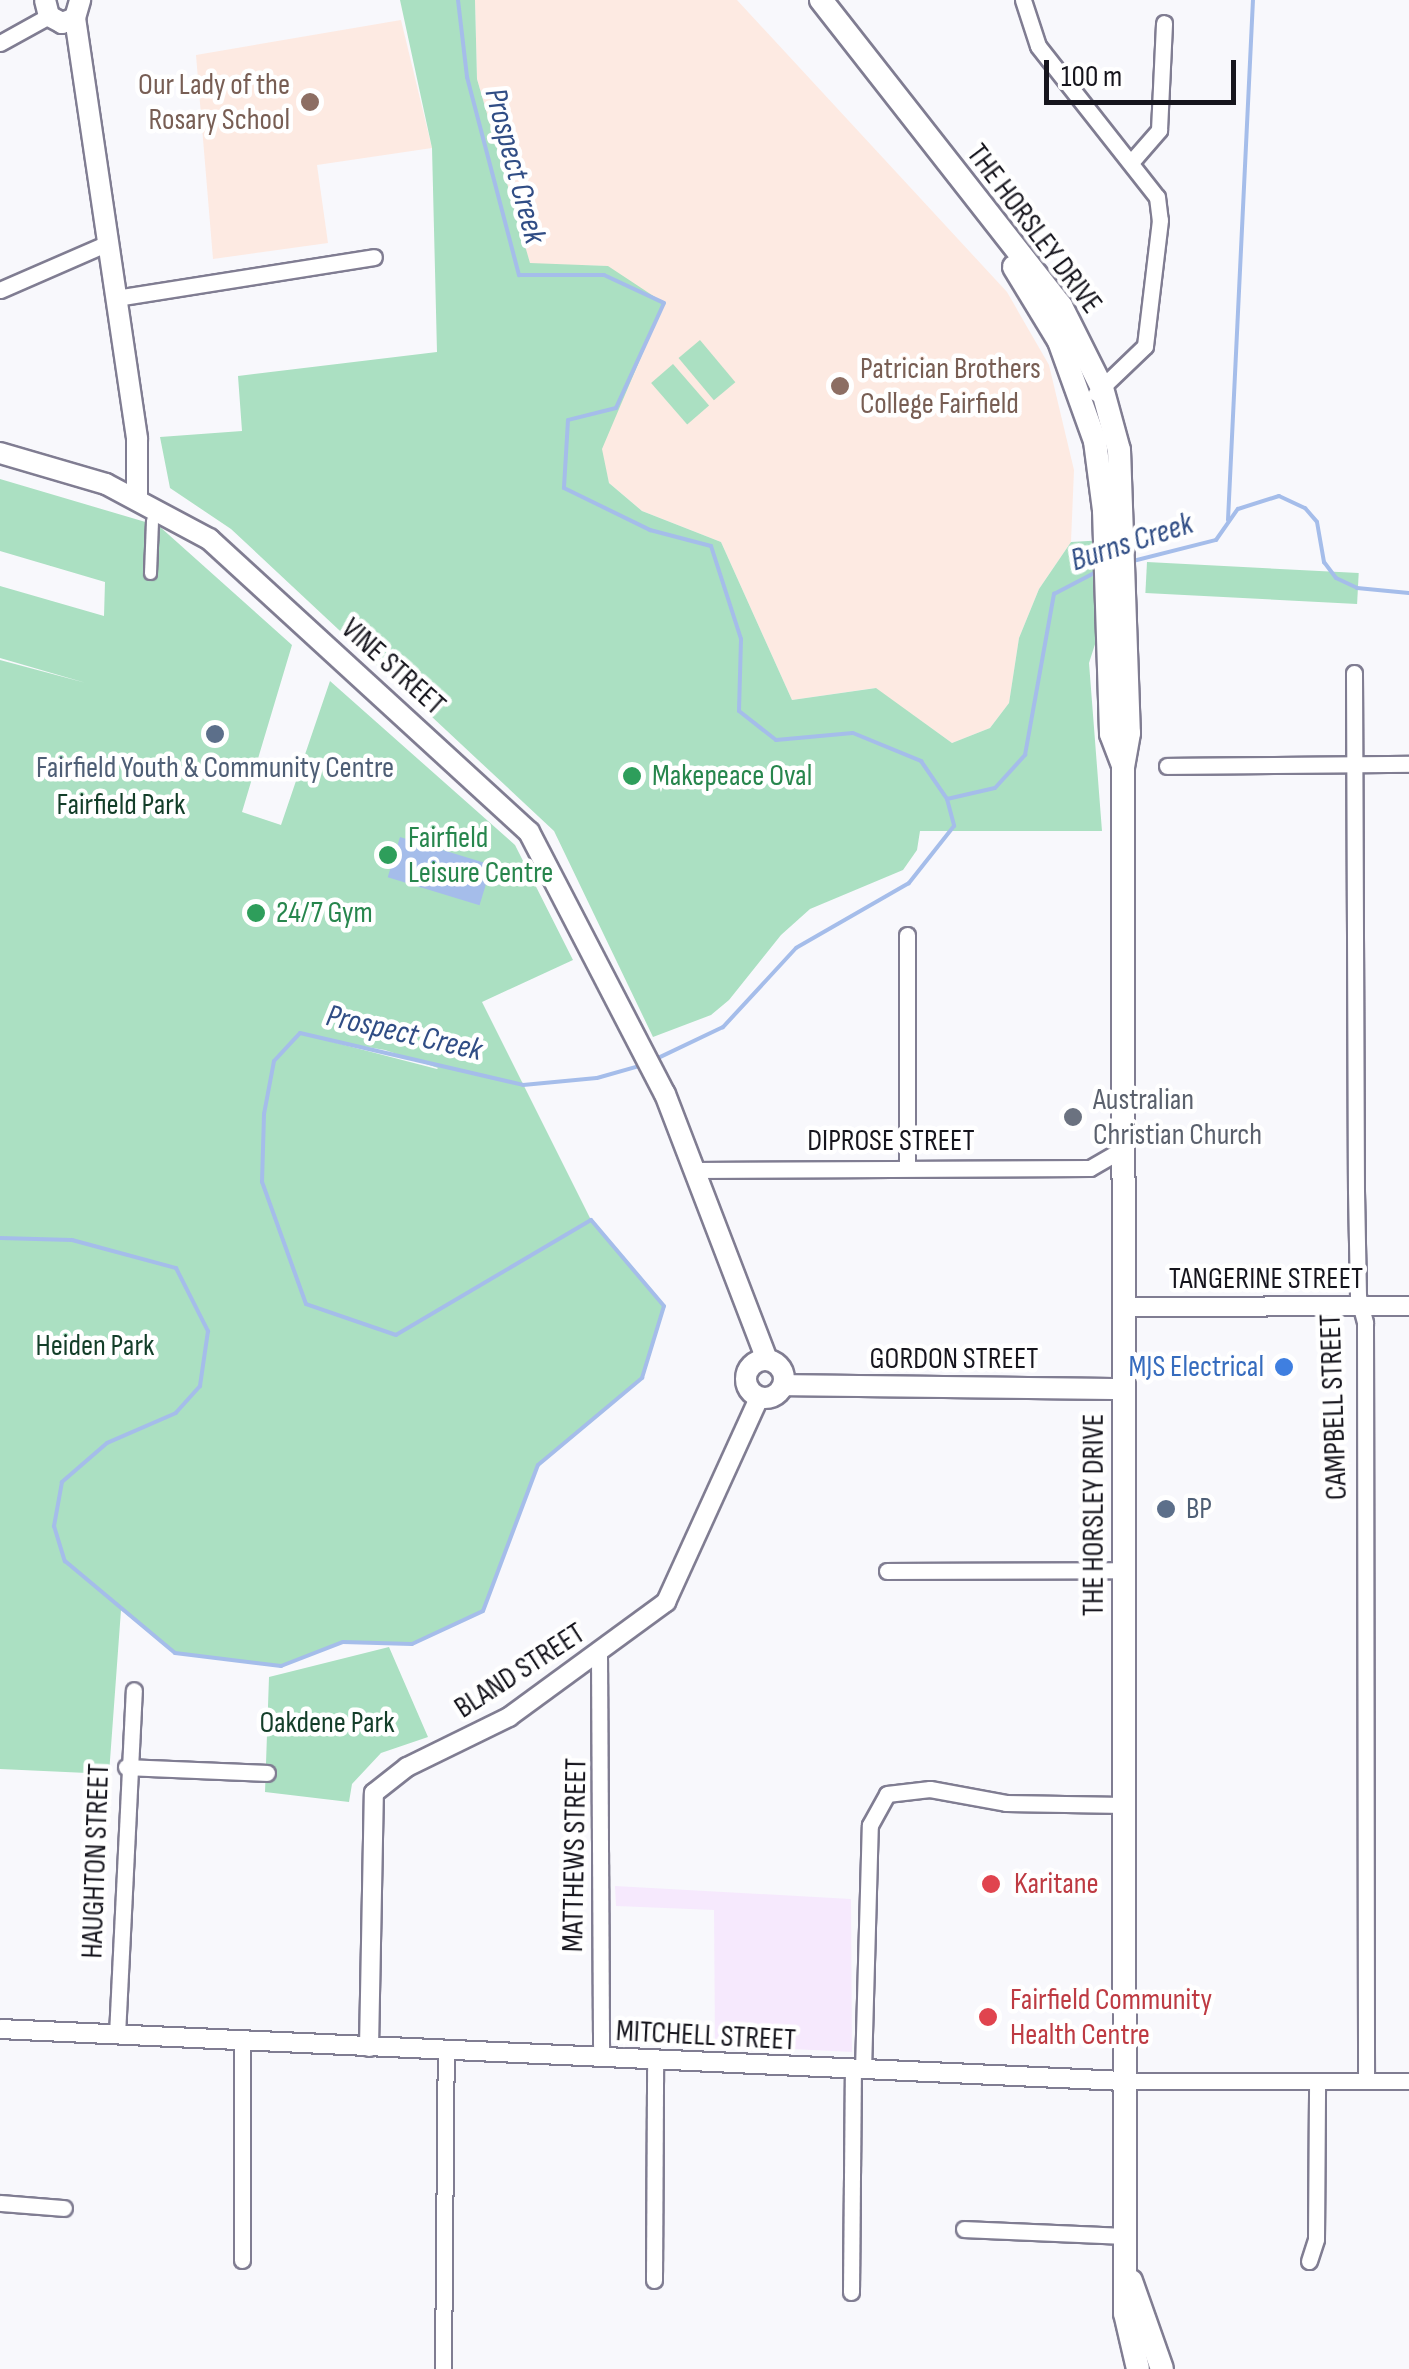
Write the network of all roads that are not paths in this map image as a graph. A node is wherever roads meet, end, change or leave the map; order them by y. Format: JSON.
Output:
{"nodes":[{"id":1,"x":803,"y":0,"type":"edge"},
{"id":2,"x":1023,"y":0,"type":"edge"},
{"id":3,"x":826,"y":4,"type":"edge"},
{"id":4,"x":47,"y":8,"type":"edge"},
{"id":5,"x":78,"y":9,"type":"edge"},
{"id":6,"x":1164,"y":23,"type":"dead end"},
{"id":7,"x":0,"y":43,"type":"edge"},
{"id":8,"x":1133,"y":160,"type":"junction"},
{"id":9,"x":108,"y":243,"type":"junction"},
{"id":10,"x":374,"y":257,"type":"dead end"},
{"id":11,"x":0,"y":290,"type":"edge"},
{"id":12,"x":116,"y":298,"type":"junction"},
{"id":13,"x":1093,"y":394,"type":"junction"},
{"id":14,"x":0,"y":453,"type":"edge"},
{"id":15,"x":0,"y":467,"type":"edge"},
{"id":16,"x":136,"y":500,"type":"junction"},
{"id":17,"x":152,"y":520,"type":"dead end"},
{"id":18,"x":150,"y":573,"type":"dead end"},
{"id":19,"x":1354,"y":673,"type":"dead end"},
{"id":20,"x":1409,"y":764,"type":"edge"},
{"id":21,"x":1168,"y":766,"type":"dead end"},
{"id":22,"x":1360,"y":766,"type":"junction"},
{"id":23,"x":907,"y":935,"type":"dead end"},
{"id":24,"x":1124,"y":1148,"type":"junction"},
{"id":25,"x":908,"y":1168,"type":"junction"},
{"id":26,"x":1090,"y":1168,"type":"junction"},
{"id":27,"x":693,"y":1170,"type":"junction"},
{"id":28,"x":1124,"y":1188,"type":"junction"},
{"id":29,"x":1360,"y":1306,"type":"junction"},
{"id":30,"x":1409,"y":1306,"type":"edge"},
{"id":31,"x":1124,"y":1307,"type":"junction"},
{"id":32,"x":767,"y":1360,"type":"junction"},
{"id":33,"x":784,"y":1386,"type":"junction"},
{"id":34,"x":1124,"y":1389,"type":"junction"},
{"id":35,"x":759,"y":1398,"type":"junction"},
{"id":36,"x":888,"y":1570,"type":"dead end"},
{"id":37,"x":1124,"y":1570,"type":"junction"},
{"id":38,"x":599,"y":1653,"type":"junction"},
{"id":39,"x":134,"y":1690,"type":"dead end"},
{"id":40,"x":126,"y":1767,"type":"junction"},
{"id":41,"x":266,"y":1772,"type":"dead end"},
{"id":42,"x":1124,"y":1805,"type":"junction"},
{"id":43,"x":0,"y":2029,"type":"edge"},
{"id":44,"x":117,"y":2034,"type":"junction"},
{"id":45,"x":242,"y":2041,"type":"junction"},
{"id":46,"x":369,"y":2047,"type":"junction"},
{"id":47,"x":446,"y":2050,"type":"junction"},
{"id":48,"x":601,"y":2058,"type":"junction"},
{"id":49,"x":655,"y":2061,"type":"junction"},
{"id":50,"x":858,"y":2070,"type":"junction"},
{"id":51,"x":1124,"y":2081,"type":"junction"},
{"id":52,"x":1317,"y":2081,"type":"junction"},
{"id":53,"x":1366,"y":2081,"type":"junction"},
{"id":54,"x":1409,"y":2081,"type":"edge"},
{"id":55,"x":0,"y":2204,"type":"edge"},
{"id":56,"x":64,"y":2208,"type":"dead end"},
{"id":57,"x":964,"y":2229,"type":"dead end"},
{"id":58,"x":1124,"y":2236,"type":"junction"},
{"id":59,"x":242,"y":2260,"type":"dead end"},
{"id":60,"x":1309,"y":2261,"type":"dead end"},
{"id":61,"x":1124,"y":2264,"type":"junction"},
{"id":62,"x":654,"y":2280,"type":"dead end"},
{"id":63,"x":851,"y":2292,"type":"dead end"},
{"id":64,"x":1137,"y":2368,"type":"edge"},
{"id":65,"x":443,"y":2369,"type":"edge"},
{"id":66,"x":1162,"y":2369,"type":"edge"}],
"edges":[{"from":1,"to":13,"type":"main road","name":"THE HORSLEY DRIVE"},
{"from":2,"to":8,"type":"street"},
{"from":3,"to":13,"type":"main road","name":"THE HORSLEY DRIVE"},
{"from":4,"to":5,"type":"main road"},
{"from":4,"to":7,"type":"street"},
{"from":5,"to":9,"type":"main road"},
{"from":6,"to":8,"type":"street"},
{"from":8,"to":13,"type":"street"},
{"from":9,"to":11,"type":"street"},
{"from":9,"to":12,"type":"main road"},
{"from":10,"to":12,"type":"street"},
{"from":12,"to":16,"type":"main road"},
{"from":13,"to":24,"type":"main road","name":"THE HORSLEY DRIVE"},
{"from":14,"to":16,"type":"main road"},
{"from":15,"to":16,"type":"main road"},
{"from":16,"to":27,"type":"main road","name":"VINE STREET"},
{"from":17,"to":18,"type":"street"},
{"from":19,"to":22,"type":"street","name":"CAMPBELL STREET"},
{"from":20,"to":22,"type":"street"},
{"from":21,"to":22,"type":"street"},
{"from":22,"to":29,"type":"street","name":"CAMPBELL STREET"},
{"from":23,"to":25,"type":"street"},
{"from":24,"to":26,"type":"street"},
{"from":24,"to":28,"type":"main road","name":"THE HORSLEY DRIVE"},
{"from":25,"to":26,"type":"street","name":"DIPROSE STREET"},
{"from":25,"to":27,"type":"street","name":"DIPROSE STREET"},
{"from":26,"to":28,"type":"street"},
{"from":27,"to":32,"type":"main road","name":"VINE STREET"},
{"from":28,"to":31,"type":"main road","name":"THE HORSLEY DRIVE"},
{"from":29,"to":30,"type":"street","name":"TANGERINE STREET"},
{"from":29,"to":31,"type":"street","name":"TANGERINE STREET"},
{"from":29,"to":53,"type":"street","name":"CAMPBELL STREET"},
{"from":31,"to":34,"type":"main road","name":"THE HORSLEY DRIVE"},
{"from":32,"to":33,"type":"main road"},
{"from":32,"to":35,"type":"main road"},
{"from":33,"to":34,"type":"main road","name":"GORDON STREET"},
{"from":33,"to":35,"type":"main road"},
{"from":34,"to":37,"type":"main road","name":"THE HORSLEY DRIVE"},
{"from":35,"to":38,"type":"street","name":"BLAND STREET"},
{"from":36,"to":37,"type":"street"},
{"from":37,"to":42,"type":"main road","name":"THE HORSLEY DRIVE"},
{"from":38,"to":46,"type":"street","name":"BLAND STREET"},
{"from":38,"to":48,"type":"street","name":"MATTHEWS STREET"},
{"from":39,"to":40,"type":"street","name":"HAUGHTON STREET"},
{"from":40,"to":41,"type":"street"},
{"from":40,"to":44,"type":"street","name":"HAUGHTON STREET"},
{"from":42,"to":50,"type":"street"},
{"from":42,"to":51,"type":"main road","name":"THE HORSLEY DRIVE"},
{"from":43,"to":44,"type":"street","name":"MITCHELL STREET"},
{"from":44,"to":45,"type":"street","name":"MITCHELL STREET"},
{"from":45,"to":46,"type":"street","name":"MITCHELL STREET"},
{"from":45,"to":59,"type":"street"},
{"from":46,"to":47,"type":"street","name":"MITCHELL STREET"},
{"from":47,"to":48,"type":"street","name":"MITCHELL STREET"},
{"from":47,"to":65,"type":"street"},
{"from":48,"to":49,"type":"street","name":"MITCHELL STREET"},
{"from":49,"to":50,"type":"street","name":"MITCHELL STREET"},
{"from":49,"to":62,"type":"street"},
{"from":50,"to":51,"type":"street","name":"MITCHELL STREET"},
{"from":50,"to":63,"type":"street"},
{"from":51,"to":52,"type":"street","name":"MITCHELL STREET"},
{"from":51,"to":58,"type":"main road","name":"THE HORSLEY DRIVE"},
{"from":52,"to":53,"type":"street","name":"MITCHELL STREET"},
{"from":52,"to":60,"type":"street"},
{"from":53,"to":54,"type":"street","name":"MITCHELL STREET"},
{"from":55,"to":56,"type":"street"},
{"from":57,"to":58,"type":"street"},
{"from":58,"to":61,"type":"main road","name":"THE HORSLEY DRIVE"},
{"from":61,"to":64,"type":"main road","name":"THE HORSLEY DRIVE"},
{"from":61,"to":66,"type":"main road","name":"THE HORSLEY DRIVE"}]}
